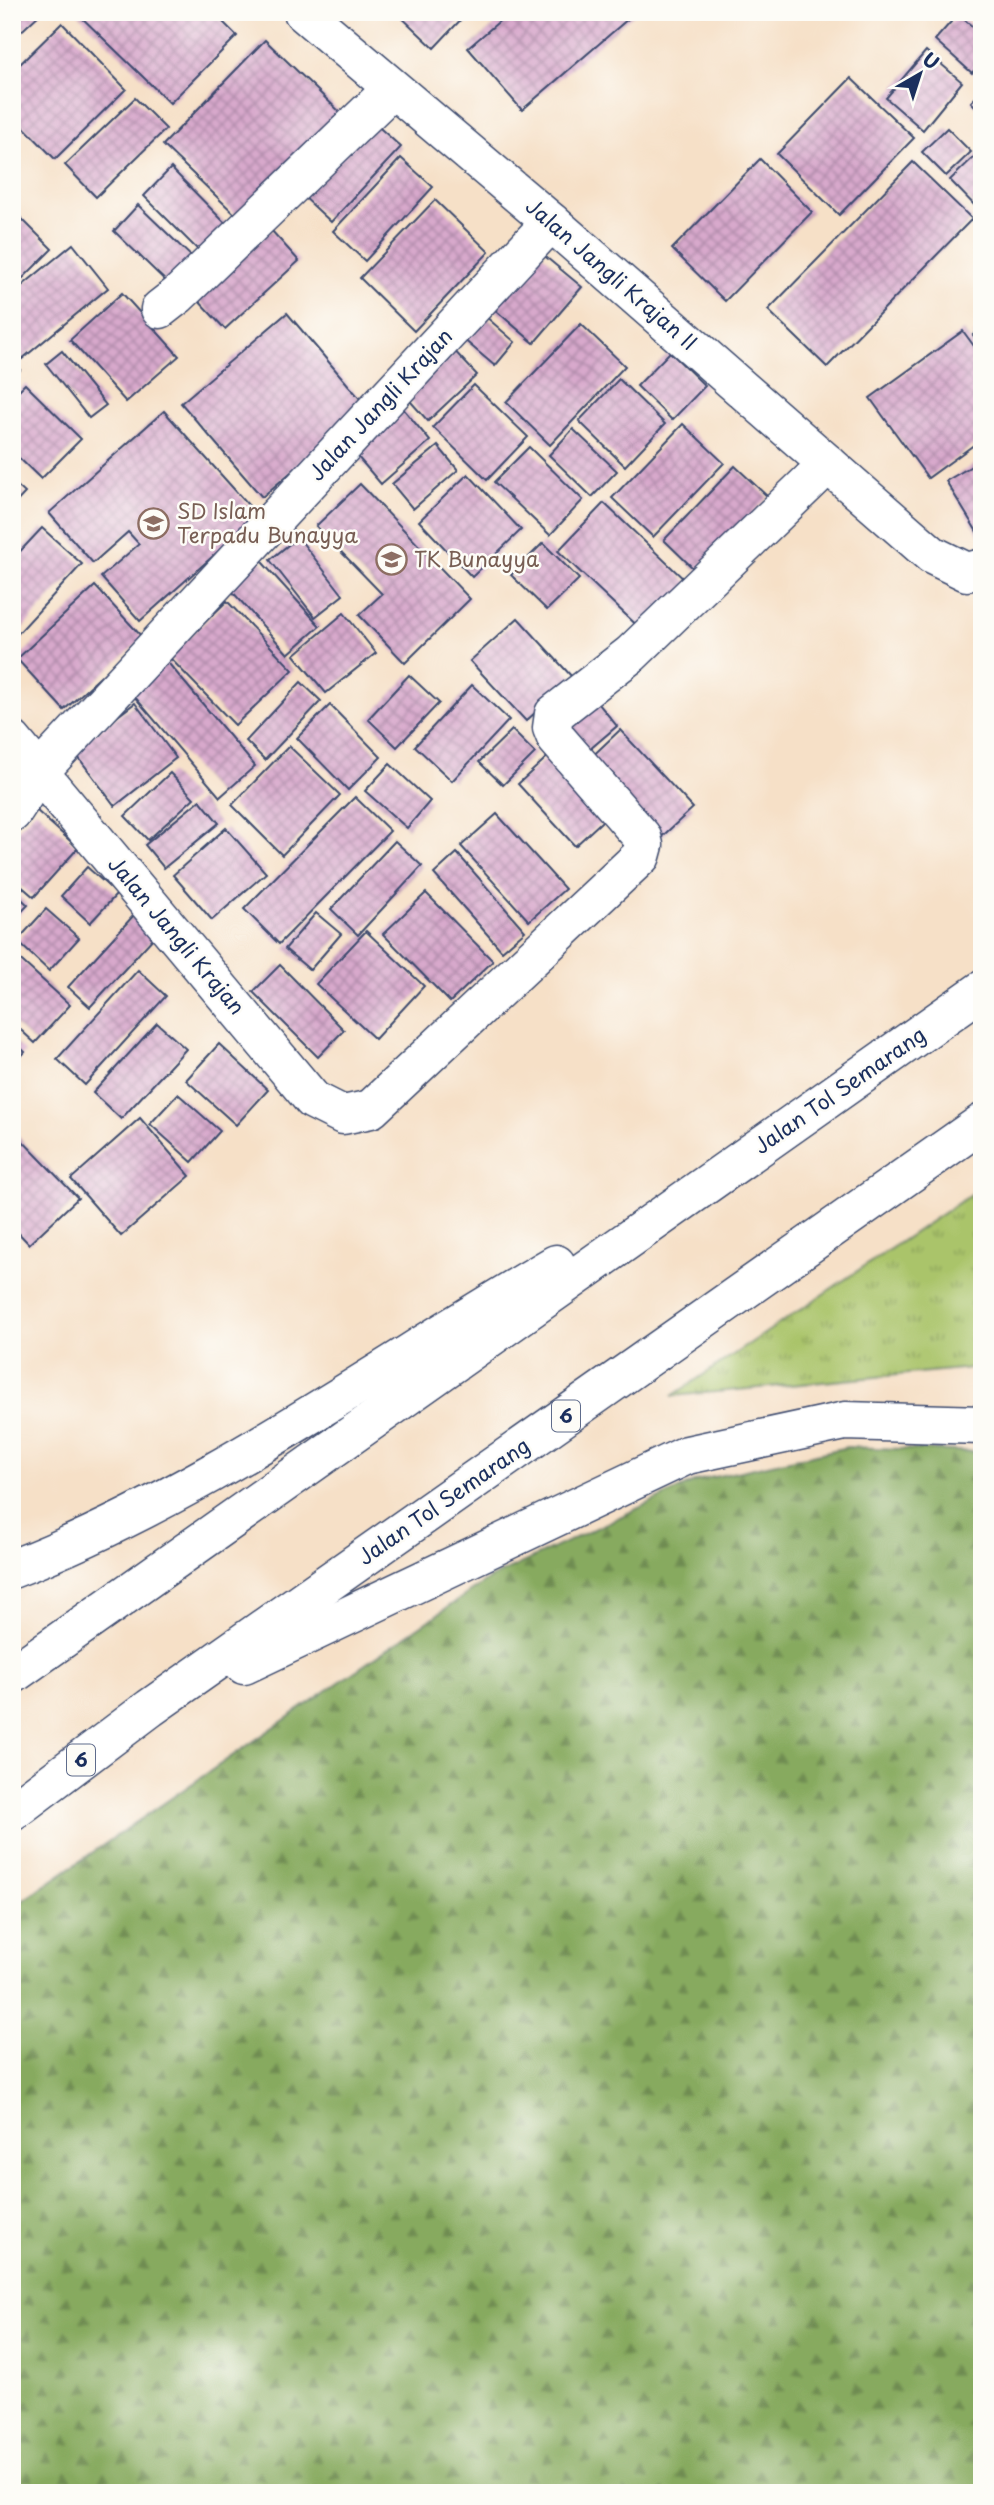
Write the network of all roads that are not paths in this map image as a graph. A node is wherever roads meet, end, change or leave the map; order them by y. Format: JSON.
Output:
{"nodes":[{"id":1,"x":303,"y":12,"type":"edge"},
{"id":2,"x":391,"y":90,"type":"junction"},
{"id":3,"x":551,"y":222,"type":"junction"},
{"id":4,"x":160,"y":309,"type":"dead end"},
{"id":5,"x":828,"y":464,"type":"junction"},
{"id":6,"x":982,"y":568,"type":"edge"},
{"id":7,"x":12,"y":740,"type":"edge"},
{"id":8,"x":39,"y":772,"type":"junction"},
{"id":9,"x":12,"y":813,"type":"edge"},
{"id":10,"x":982,"y":990,"type":"edge"},
{"id":11,"x":982,"y":1124,"type":"edge"},
{"id":12,"x":770,"y":1141,"type":"junction"},
{"id":13,"x":982,"y":1425,"type":"edge"},
{"id":14,"x":12,"y":1569,"type":"edge"},
{"id":15,"x":12,"y":1675,"type":"edge"},
{"id":16,"x":150,"y":1708,"type":"junction"},
{"id":17,"x":12,"y":1812,"type":"edge"}],
"edges":[{"from":1,"to":2,"type":"main road","name":"Jalan Jangli Krajan II"},
{"from":2,"to":3,"type":"main road","name":"Jalan Jangli Krajan II"},
{"from":2,"to":4,"type":"main road"},
{"from":3,"to":5,"type":"main road","name":"Jalan Jangli Krajan II"},
{"from":3,"to":8,"type":"main road","name":"Jalan Jangli Krajan"},
{"from":5,"to":6,"type":"main road","name":"Jalan Jangli Krajan II"},
{"from":5,"to":8,"type":"main road","name":"Jalan Jangli Krajan"},
{"from":7,"to":8,"type":"main road","name":"Jalan Jangli Krajan"},
{"from":8,"to":9,"type":"main road","name":"Jalan Jangli Krajan"},
{"from":10,"to":12,"type":"main road","name":"Jalan Tol Semarang"},
{"from":11,"to":16,"type":"main road","name":"Jalan Tol Semarang","number":"6"},
{"from":12,"to":14,"type":"main road"},
{"from":12,"to":15,"type":"main road","name":"Jalan Tol Semarang"},
{"from":13,"to":16,"type":"main road","number":"6"},
{"from":16,"to":17,"type":"main road","name":"Jalan Tol Semarang","number":"6"}]}
